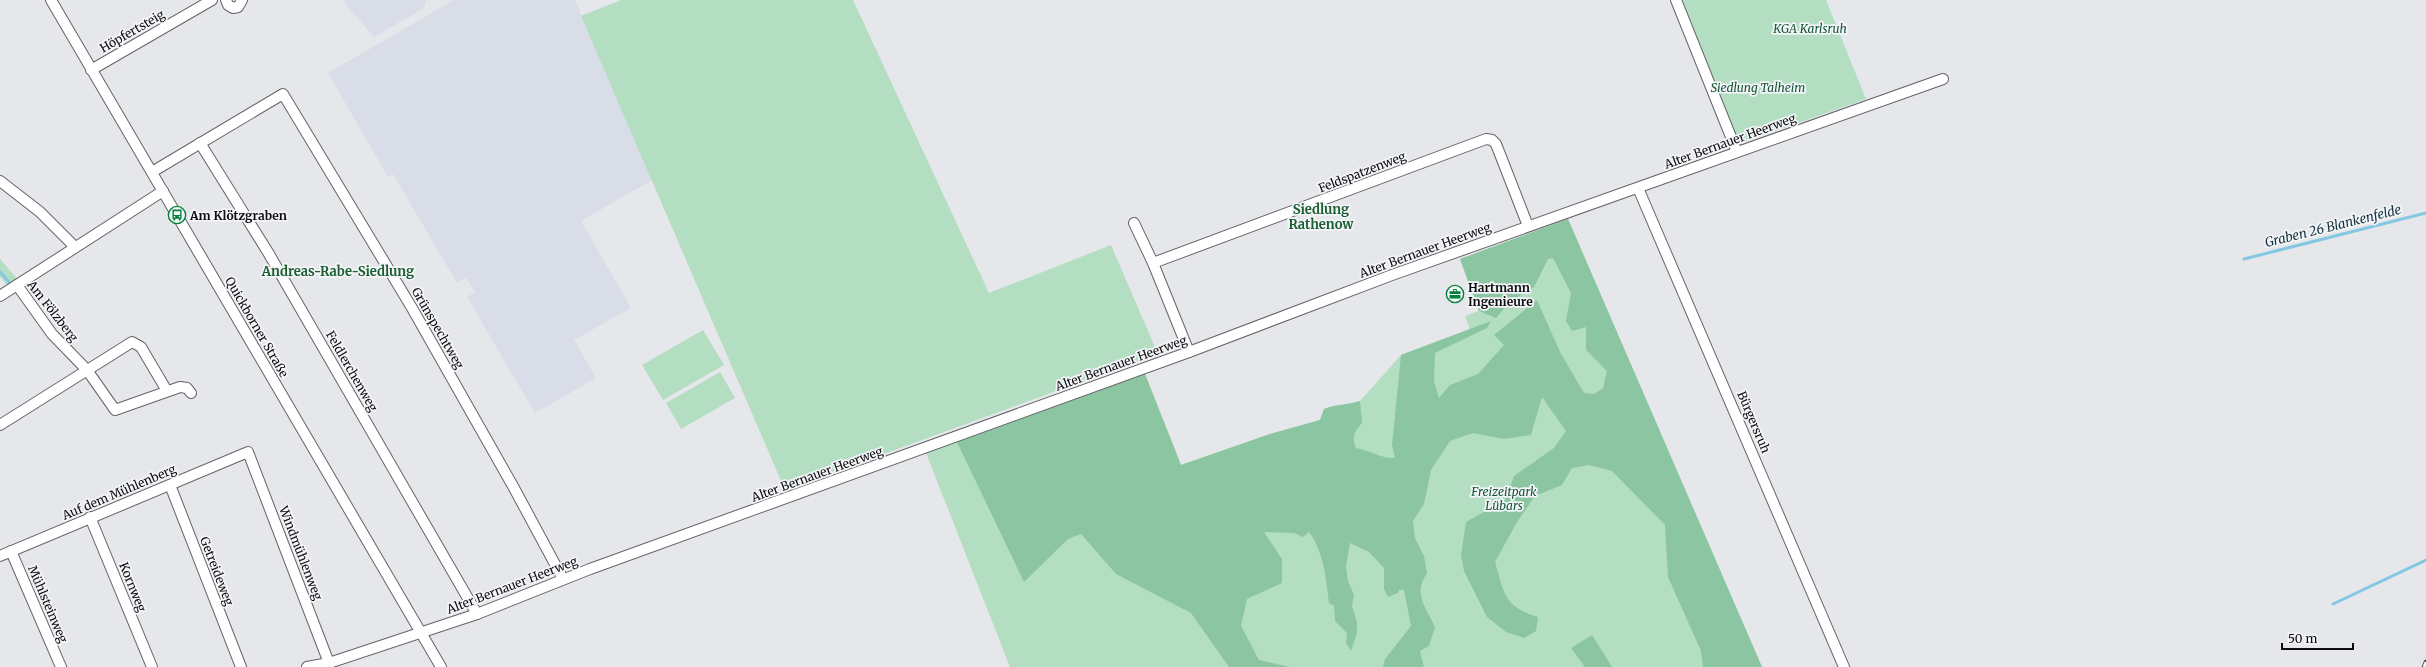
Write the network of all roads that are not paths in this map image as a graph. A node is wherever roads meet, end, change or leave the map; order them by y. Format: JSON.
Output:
{"nodes":[{"id":1,"x":51,"y":0,"type":"edge"},
{"id":2,"x":226,"y":0,"type":"edge"},
{"id":3,"x":242,"y":0,"type":"edge"},
{"id":4,"x":1676,"y":0,"type":"edge"},
{"id":5,"x":209,"y":2,"type":"edge"},
{"id":6,"x":91,"y":70,"type":"junction"},
{"id":7,"x":1943,"y":80,"type":"dead end"},
{"id":8,"x":200,"y":143,"type":"junction"},
{"id":9,"x":1737,"y":152,"type":"junction"},
{"id":10,"x":152,"y":172,"type":"junction"},
{"id":11,"x":0,"y":181,"type":"edge"},
{"id":12,"x":1638,"y":188,"type":"junction"},
{"id":13,"x":163,"y":192,"type":"junction"},
{"id":14,"x":1134,"y":223,"type":"dead end"},
{"id":15,"x":1528,"y":226,"type":"junction"},
{"id":16,"x":75,"y":247,"type":"junction"},
{"id":17,"x":1153,"y":263,"type":"junction"},
{"id":18,"x":17,"y":285,"type":"junction"},
{"id":19,"x":0,"y":296,"type":"edge"},
{"id":20,"x":1188,"y":352,"type":"junction"},
{"id":21,"x":87,"y":370,"type":"junction"},
{"id":22,"x":167,"y":391,"type":"junction"},
{"id":23,"x":192,"y":393,"type":"dead end"},
{"id":24,"x":0,"y":425,"type":"edge"},
{"id":25,"x":248,"y":452,"type":"joint"},
{"id":26,"x":170,"y":484,"type":"junction"},
{"id":27,"x":90,"y":517,"type":"junction"},
{"id":28,"x":11,"y":551,"type":"junction"},
{"id":29,"x":0,"y":556,"type":"edge"},
{"id":30,"x":563,"y":579,"type":"junction"},
{"id":31,"x":477,"y":614,"type":"junction"},
{"id":32,"x":419,"y":633,"type":"junction"},
{"id":33,"x":329,"y":662,"type":"junction"},
{"id":34,"x":61,"y":667,"type":"edge"},
{"id":35,"x":152,"y":667,"type":"edge"},
{"id":36,"x":241,"y":667,"type":"edge"},
{"id":37,"x":307,"y":667,"type":"edge"},
{"id":38,"x":441,"y":667,"type":"edge"},
{"id":39,"x":1844,"y":667,"type":"edge"}],
"edges":[{"from":1,"to":6,"type":"street","name":"Quickborner Straße"},
{"from":2,"to":3,"type":"street"},
{"from":4,"to":9,"type":"street"},
{"from":5,"to":6,"type":"street","name":"Höpfertsteig"},
{"from":6,"to":10,"type":"street","name":"Quickborner Straße"},
{"from":7,"to":9,"type":"street","name":"Alter Bernauer Heerweg"},
{"from":8,"to":10,"type":"street"},
{"from":8,"to":30,"type":"street","name":"Grünspechtweg"},
{"from":8,"to":31,"type":"street","name":"Feldlerchenweg"},
{"from":9,"to":12,"type":"street","name":"Alter Bernauer Heerweg"},
{"from":10,"to":13,"type":"street","name":"Quickborner Straße"},
{"from":11,"to":16,"type":"street"},
{"from":12,"to":15,"type":"street","name":"Alter Bernauer Heerweg"},
{"from":12,"to":39,"type":"street","name":"Bürgersruh"},
{"from":13,"to":16,"type":"street"},
{"from":13,"to":32,"type":"street","name":"Quickborner Straße"},
{"from":14,"to":17,"type":"street"},
{"from":15,"to":17,"type":"street","name":"Feldspatzenweg"},
{"from":15,"to":20,"type":"street","name":"Alter Bernauer Heerweg"},
{"from":16,"to":18,"type":"street"},
{"from":17,"to":20,"type":"street"},
{"from":18,"to":19,"type":"street"},
{"from":18,"to":21,"type":"street","name":"Am Fölzberg"},
{"from":20,"to":30,"type":"street","name":"Alter Bernauer Heerweg"},
{"from":21,"to":22,"type":"street","name":"Am Fölzberg"},
{"from":21,"to":22,"type":"street"},
{"from":21,"to":24,"type":"street"},
{"from":22,"to":23,"type":"street","name":"Am Fölzberg"},
{"from":25,"to":26,"type":"street","name":"Auf dem Mühlenberg"},
{"from":25,"to":33,"type":"street","name":"Windmühlenweg"},
{"from":26,"to":27,"type":"street","name":"Auf dem Mühlenberg"},
{"from":26,"to":36,"type":"street","name":"Getreideweg"},
{"from":27,"to":28,"type":"street","name":"Auf dem Mühlenberg"},
{"from":27,"to":35,"type":"street","name":"Kornweg"},
{"from":28,"to":29,"type":"street","name":"Auf dem Mühlenberg"},
{"from":28,"to":34,"type":"street","name":"Mühlsteinweg"},
{"from":30,"to":31,"type":"street","name":"Alter Bernauer Heerweg"},
{"from":31,"to":32,"type":"street","name":"Alter Bernauer Heerweg"},
{"from":32,"to":33,"type":"street","name":"Alter Bernauer Heerweg"},
{"from":32,"to":38,"type":"street","name":"Quickborner Straße"},
{"from":33,"to":37,"type":"street","name":"Alter Bernauer Heerweg"}]}
